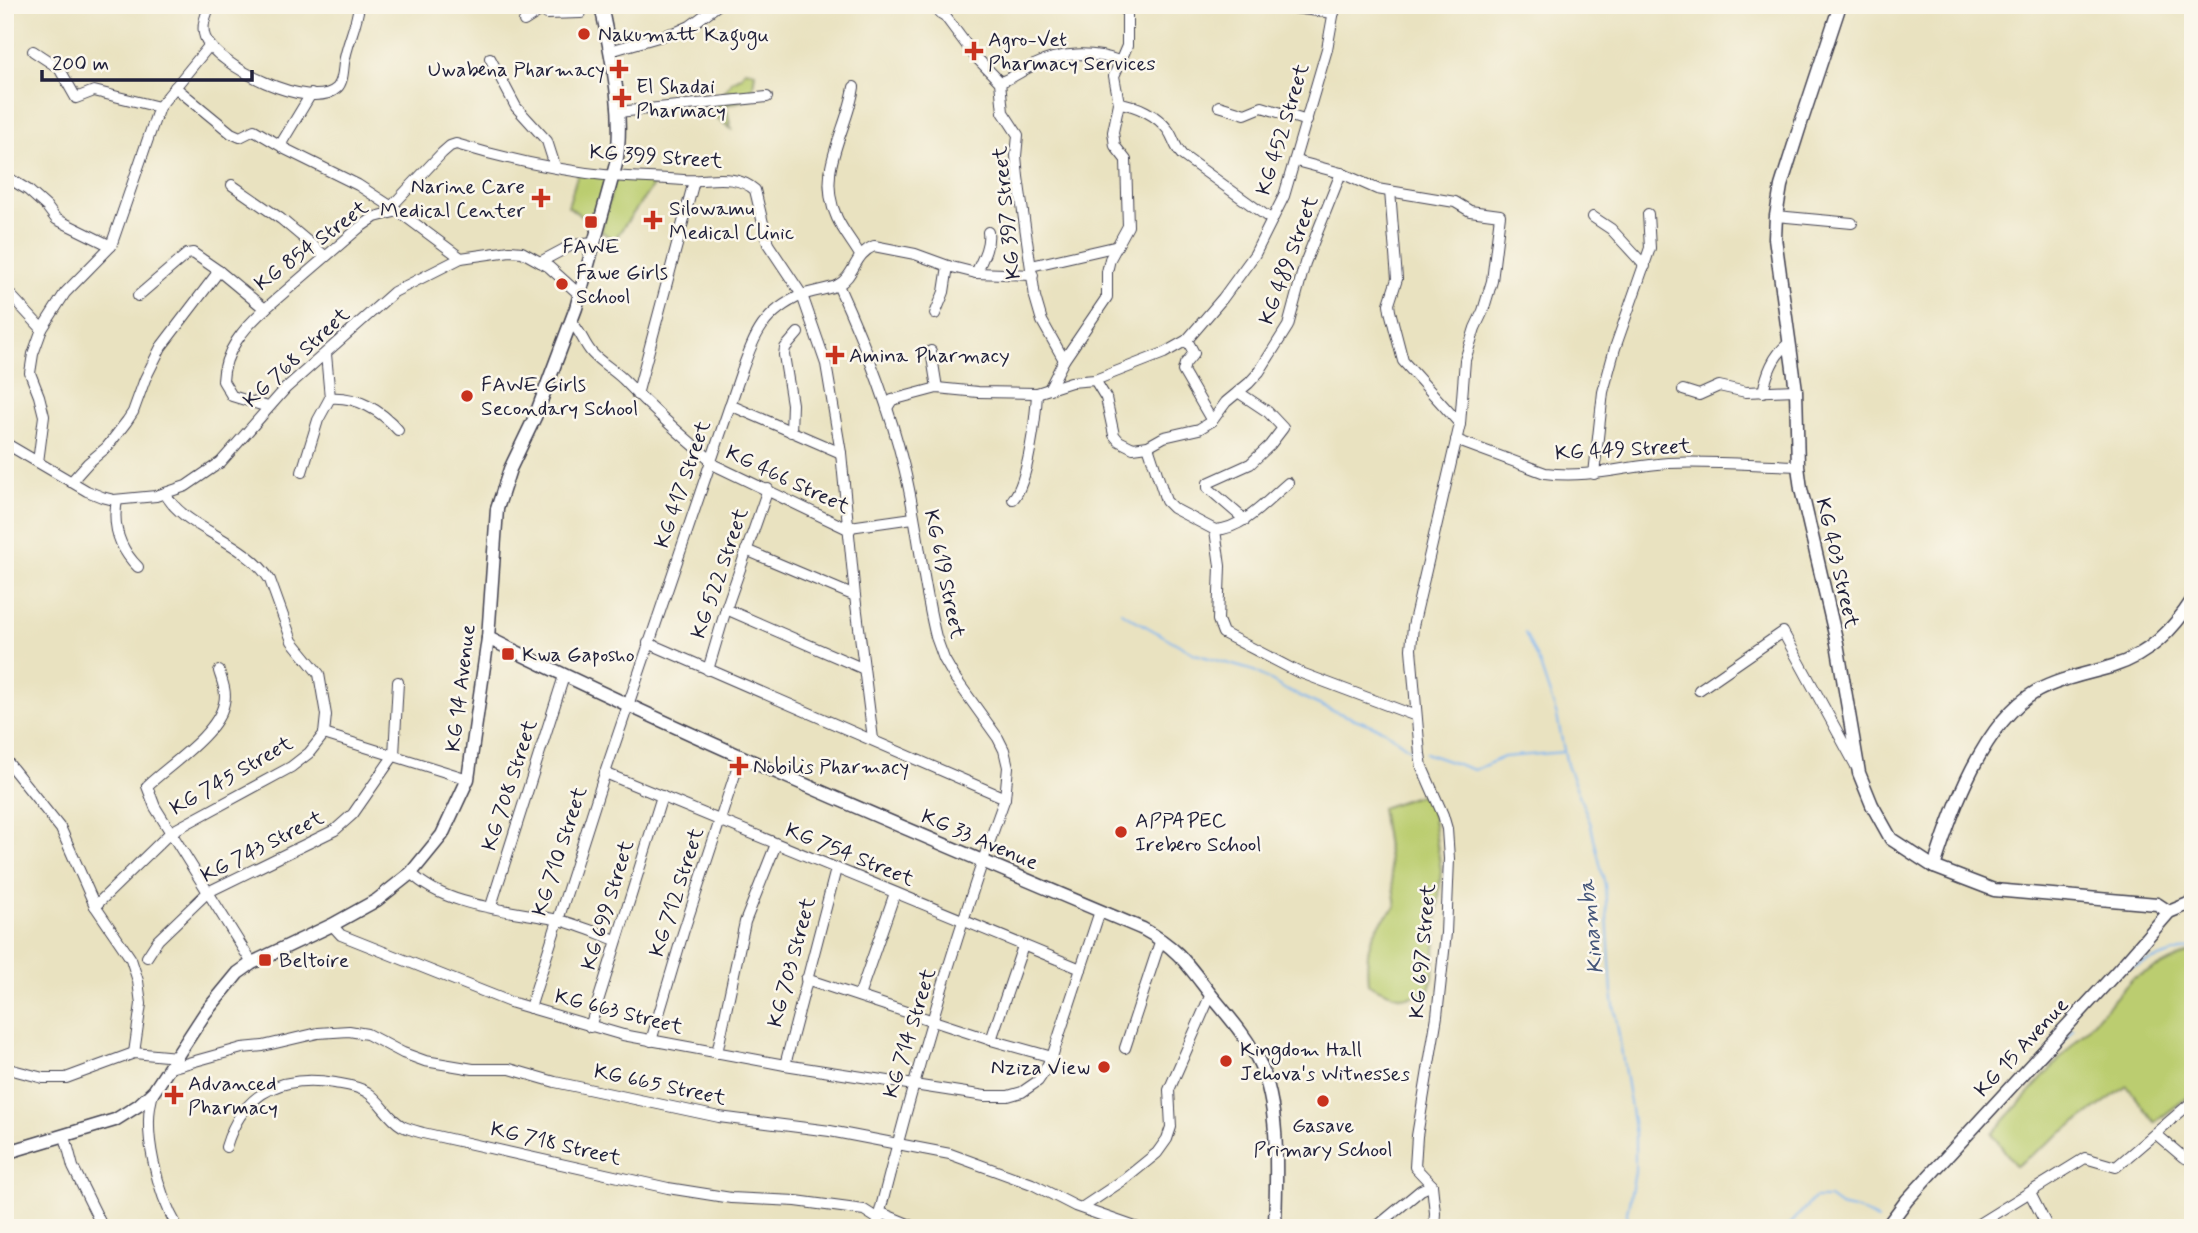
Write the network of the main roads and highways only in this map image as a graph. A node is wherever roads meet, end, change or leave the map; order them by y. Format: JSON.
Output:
{"nodes":[{"id":1,"x":601,"y":5,"type":"edge"},
{"id":2,"x":1840,"y":5,"type":"edge"},
{"id":3,"x":2193,"y":599,"type":"edge"},
{"id":4,"x":488,"y":638,"type":"junction"},
{"id":5,"x":1934,"y":867,"type":"junction"},
{"id":6,"x":2193,"y":902,"type":"edge"},
{"id":7,"x":2169,"y":912,"type":"junction"},
{"id":8,"x":5,"y":1153,"type":"edge"},
{"id":9,"x":1275,"y":1228,"type":"edge"},
{"id":10,"x":1886,"y":1228,"type":"edge"}],
"edges":[{"from":1,"to":4,"type":"main road","name":"KG 14 Avenue"},
{"from":2,"to":5,"type":"main road","name":"KG 403 Street"},
{"from":3,"to":5,"type":"main road"},
{"from":4,"to":8,"type":"main road","name":"KG 14 Avenue"},
{"from":4,"to":9,"type":"main road","name":"KG 33 Avenue"},
{"from":5,"to":7,"type":"main road","name":"KG 403 Street"},
{"from":6,"to":7,"type":"main road","name":"KG 15 Avenue"},
{"from":7,"to":10,"type":"main road","name":"KG 15 Avenue"}]}
